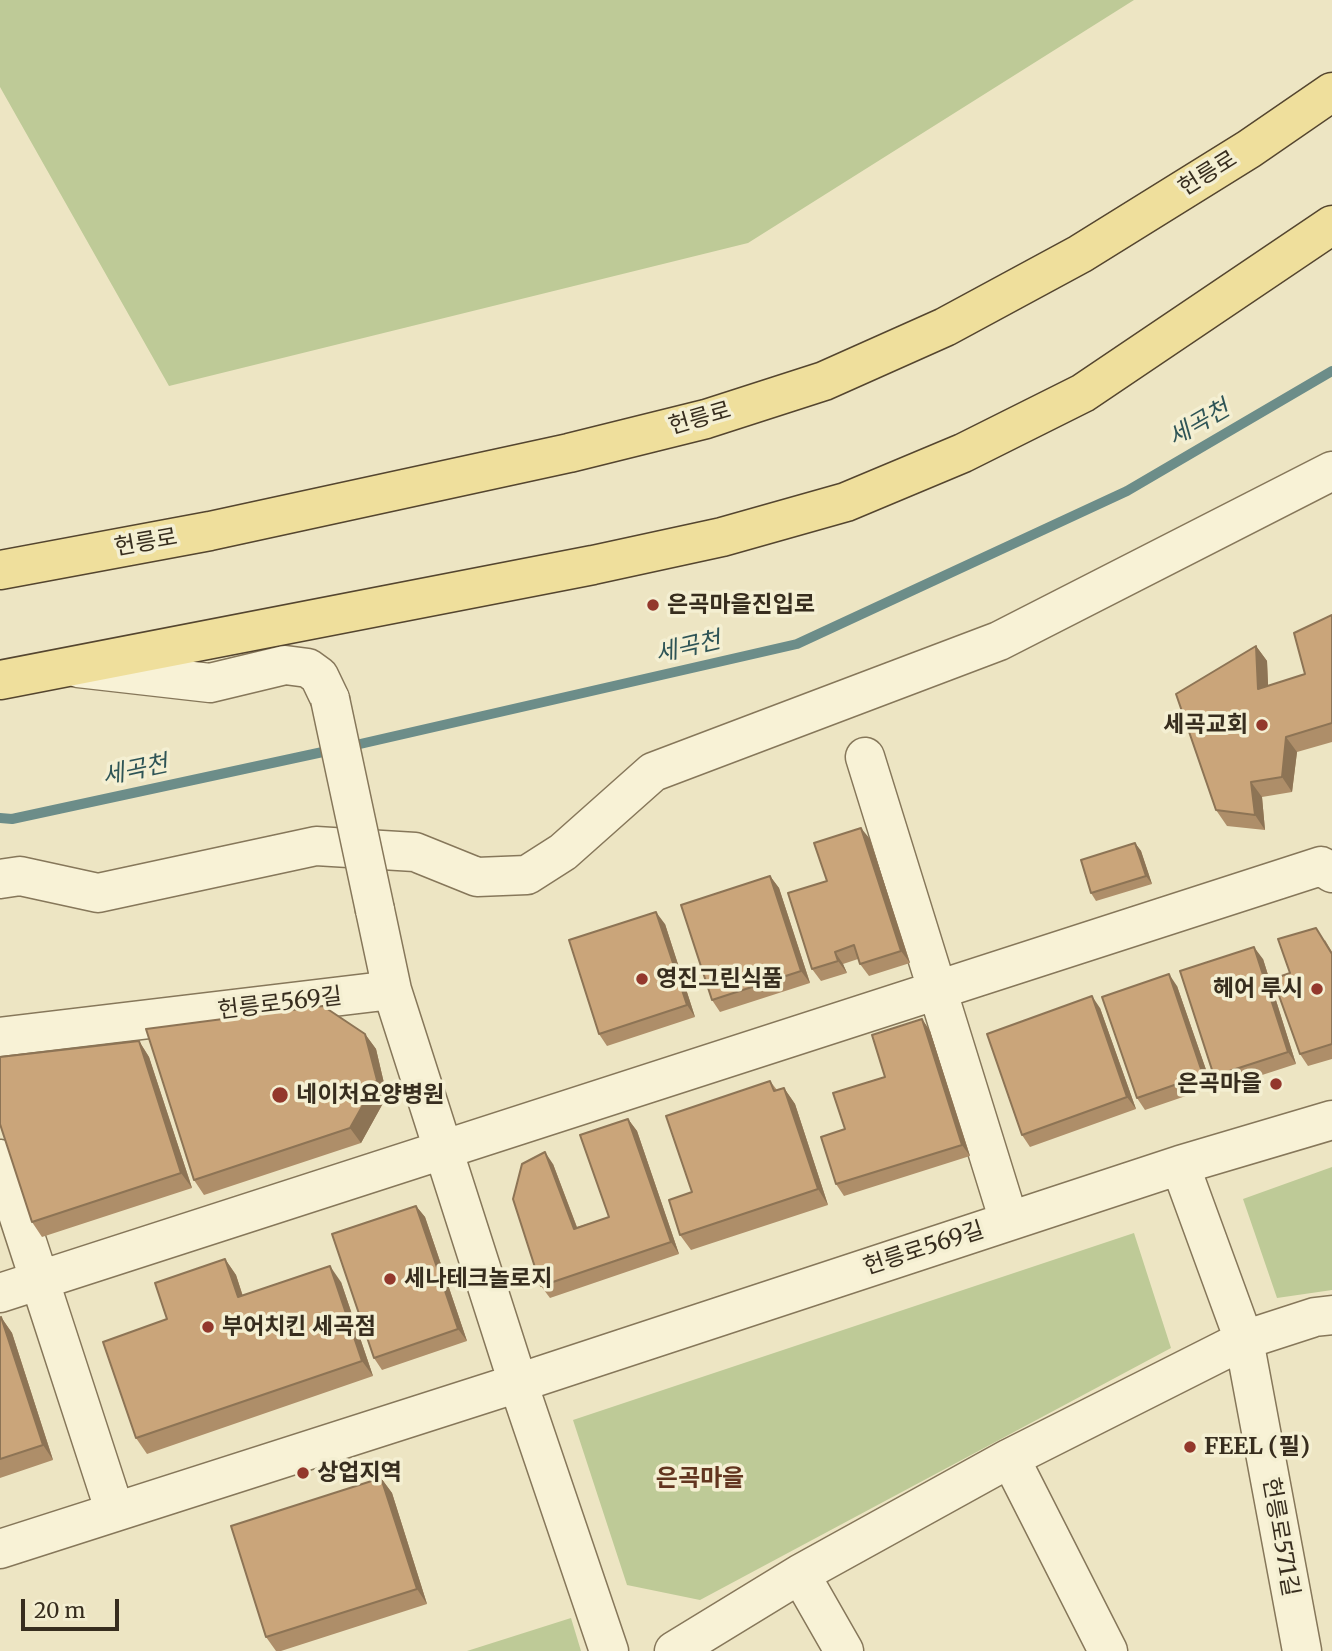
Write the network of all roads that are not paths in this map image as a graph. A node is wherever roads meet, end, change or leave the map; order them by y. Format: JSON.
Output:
{"nodes":[{"id":1,"x":1332,"y":92,"type":"edge"},
{"id":2,"x":1332,"y":225,"type":"edge"},
{"id":3,"x":1332,"y":471,"type":"edge"},
{"id":4,"x":0,"y":570,"type":"edge"},
{"id":5,"x":73,"y":668,"type":"junction"},
{"id":6,"x":0,"y":680,"type":"edge"},
{"id":7,"x":865,"y":757,"type":"dead end"},
{"id":8,"x":1332,"y":873,"type":"edge"},
{"id":9,"x":0,"y":879,"type":"edge"},
{"id":10,"x":393,"y":990,"type":"junction"},
{"id":11,"x":940,"y":991,"type":"junction"},
{"id":12,"x":0,"y":1037,"type":"edge"},
{"id":13,"x":1332,"y":1120,"type":"edge"},
{"id":14,"x":443,"y":1150,"type":"junction"},
{"id":15,"x":0,"y":1159,"type":"edge"},
{"id":16,"x":1180,"y":1165,"type":"junction"},
{"id":17,"x":1009,"y":1221,"type":"junction"},
{"id":18,"x":40,"y":1280,"type":"junction"},
{"id":19,"x":0,"y":1293,"type":"edge"},
{"id":20,"x":1332,"y":1315,"type":"edge"},
{"id":21,"x":1244,"y":1340,"type":"junction"},
{"id":22,"x":518,"y":1383,"type":"junction"},
{"id":23,"x":1010,"y":1458,"type":"junction"},
{"id":24,"x":115,"y":1512,"type":"junction"},
{"id":25,"x":0,"y":1549,"type":"edge"},
{"id":26,"x":800,"y":1574,"type":"junction"},
{"id":27,"x":609,"y":1651,"type":"edge"},
{"id":28,"x":674,"y":1651,"type":"edge"},
{"id":29,"x":844,"y":1651,"type":"edge"},
{"id":30,"x":1108,"y":1651,"type":"edge"},
{"id":31,"x":1301,"y":1651,"type":"edge"}],
"edges":[{"from":1,"to":4,"type":"main road","name":"헌릉로"},
{"from":2,"to":5,"type":"main road"},
{"from":3,"to":9,"type":"street"},
{"from":5,"to":6,"type":"main road"},
{"from":5,"to":10,"type":"street","bridge":true},
{"from":7,"to":11,"type":"street"},
{"from":8,"to":11,"type":"street"},
{"from":10,"to":12,"type":"street","name":"헌릉로569길"},
{"from":10,"to":14,"type":"street"},
{"from":11,"to":14,"type":"street"},
{"from":11,"to":17,"type":"street"},
{"from":13,"to":16,"type":"street","name":"헌릉로569길"},
{"from":14,"to":18,"type":"street"},
{"from":14,"to":22,"type":"street"},
{"from":15,"to":18,"type":"street"},
{"from":16,"to":17,"type":"street","name":"헌릉로569길"},
{"from":16,"to":21,"type":"street","name":"헌릉로571길"},
{"from":17,"to":22,"type":"street","name":"헌릉로569길"},
{"from":18,"to":19,"type":"street"},
{"from":18,"to":24,"type":"street"},
{"from":20,"to":21,"type":"street"},
{"from":21,"to":23,"type":"street"},
{"from":21,"to":31,"type":"street","name":"헌릉로571길"},
{"from":22,"to":24,"type":"street","name":"헌릉로569길"},
{"from":22,"to":27,"type":"street"},
{"from":23,"to":26,"type":"street"},
{"from":23,"to":30,"type":"street"},
{"from":24,"to":25,"type":"street","name":"헌릉로569길"},
{"from":26,"to":28,"type":"street"},
{"from":26,"to":29,"type":"street"}]}
